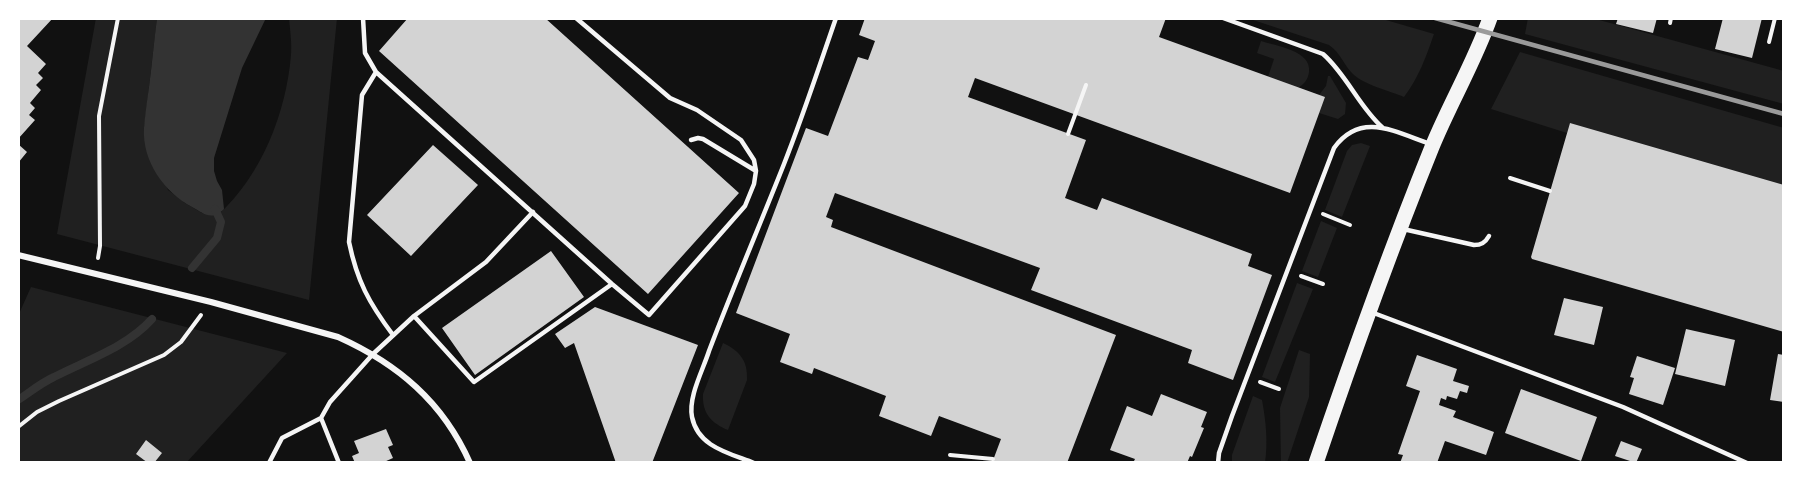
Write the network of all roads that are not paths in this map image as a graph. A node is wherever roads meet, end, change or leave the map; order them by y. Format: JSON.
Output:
{"nodes":[{"id":1,"x":363,"y":18,"type":"edge"},
{"id":2,"x":576,"y":18,"type":"edge"},
{"id":3,"x":836,"y":18,"type":"edge"},
{"id":4,"x":1223,"y":18,"type":"edge"},
{"id":5,"x":1490,"y":18,"type":"edge"},
{"id":6,"x":376,"y":72,"type":"junction"},
{"id":7,"x":1383,"y":128,"type":"junction"},
{"id":8,"x":691,"y":140,"type":"dead end"},
{"id":9,"x":1433,"y":144,"type":"junction"},
{"id":10,"x":756,"y":171,"type":"junction"},
{"id":11,"x":533,"y":212,"type":"junction"},
{"id":12,"x":1400,"y":229,"type":"junction"},
{"id":13,"x":1489,"y":236,"type":"dead end"},
{"id":14,"x":18,"y":255,"type":"edge"},
{"id":15,"x":612,"y":284,"type":"junction"},
{"id":16,"x":1368,"y":311,"type":"junction"},
{"id":17,"x":414,"y":316,"type":"junction"},
{"id":18,"x":393,"y":335,"type":"junction"},
{"id":19,"x":373,"y":354,"type":"junction"},
{"id":20,"x":321,"y":418,"type":"junction"},
{"id":21,"x":269,"y":463,"type":"edge"},
{"id":22,"x":339,"y":463,"type":"edge"},
{"id":23,"x":470,"y":463,"type":"edge"},
{"id":24,"x":754,"y":463,"type":"edge"},
{"id":25,"x":1218,"y":463,"type":"edge"},
{"id":26,"x":1316,"y":463,"type":"edge"},
{"id":27,"x":1747,"y":463,"type":"edge"}],
"edges":[{"from":1,"to":6,"type":"lane"},
{"from":2,"to":10,"type":"lane"},
{"from":3,"to":24,"type":"lane"},
{"from":4,"to":7,"type":"lane"},
{"from":5,"to":9,"type":"main road"},
{"from":6,"to":11,"type":"lane"},
{"from":6,"to":18,"type":"lane"},
{"from":7,"to":9,"type":"lane"},
{"from":7,"to":25,"type":"lane"},
{"from":8,"to":10,"type":"lane"},
{"from":9,"to":12,"type":"main road"},
{"from":10,"to":15,"type":"lane"},
{"from":11,"to":15,"type":"lane"},
{"from":11,"to":17,"type":"lane"},
{"from":12,"to":13,"type":"lane"},
{"from":12,"to":16,"type":"main road"},
{"from":14,"to":19,"type":"street"},
{"from":15,"to":17,"type":"lane"},
{"from":16,"to":26,"type":"main road"},
{"from":16,"to":27,"type":"lane"},
{"from":17,"to":18,"type":"lane"},
{"from":18,"to":19,"type":"lane"},
{"from":19,"to":20,"type":"lane"},
{"from":19,"to":23,"type":"street"},
{"from":20,"to":21,"type":"lane"},
{"from":20,"to":22,"type":"lane"}]}
